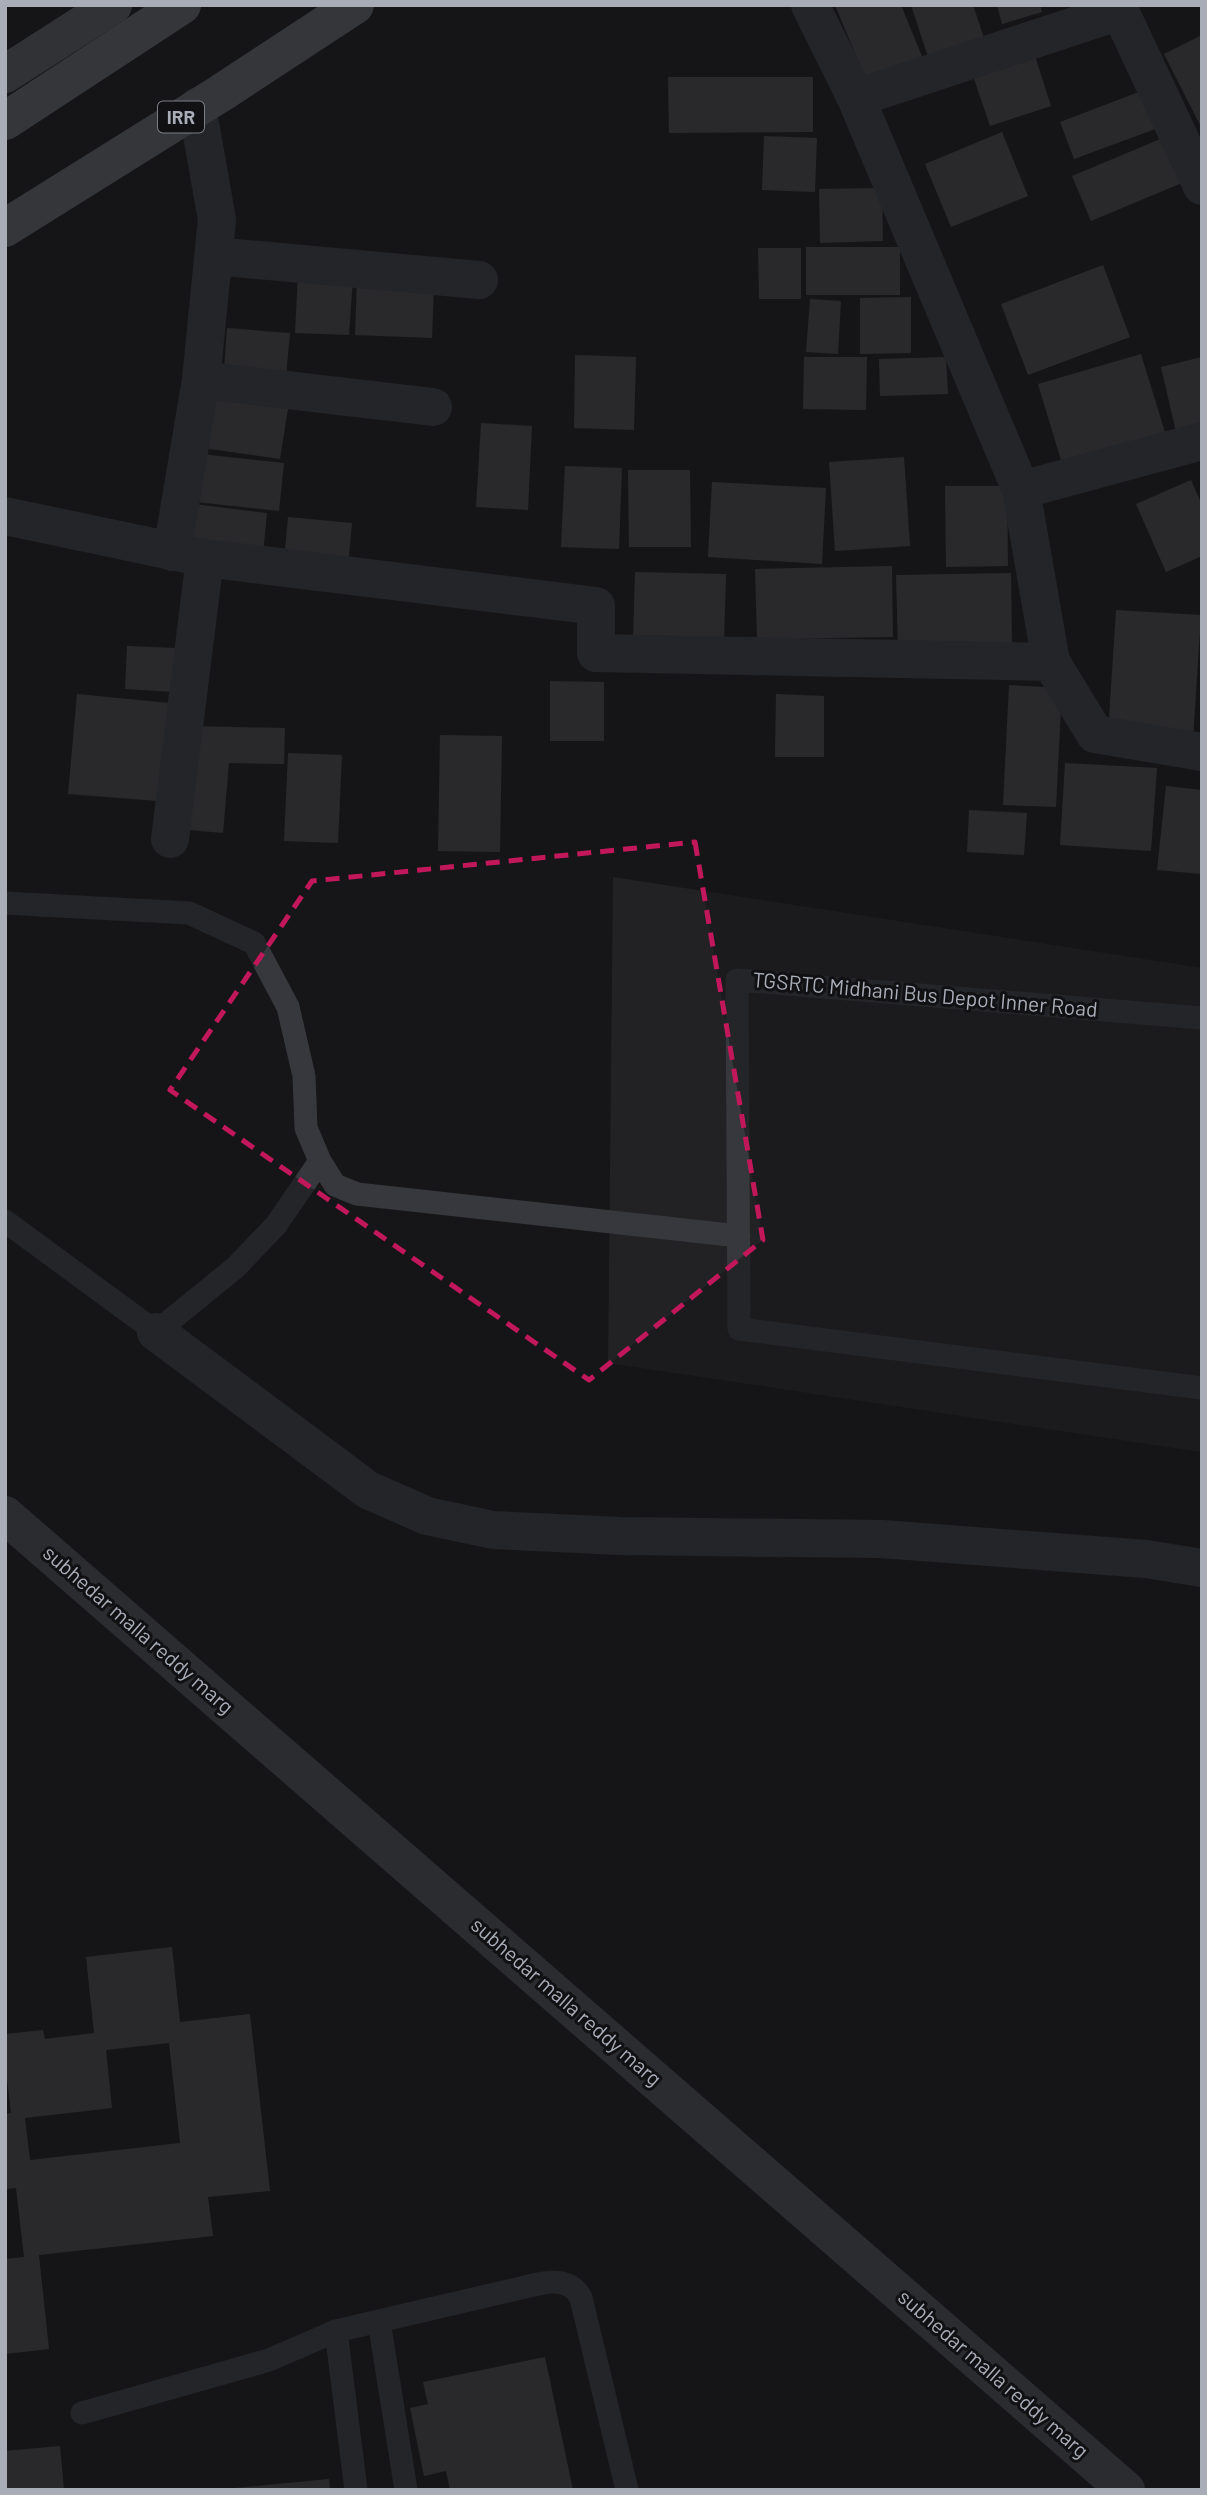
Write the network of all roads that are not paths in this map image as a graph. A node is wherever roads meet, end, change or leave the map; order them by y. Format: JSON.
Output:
{"nodes":[{"id":1,"x":113,"y":5,"type":"edge"},
{"id":2,"x":183,"y":5,"type":"edge"},
{"id":3,"x":355,"y":5,"type":"edge"},
{"id":4,"x":810,"y":5,"type":"edge"},
{"id":5,"x":1119,"y":8,"type":"edge"},
{"id":6,"x":5,"y":74,"type":"edge"},
{"id":7,"x":856,"y":98,"type":"junction"},
{"id":8,"x":197,"y":107,"type":"junction"},
{"id":9,"x":5,"y":121,"type":"edge"},
{"id":10,"x":1202,"y":186,"type":"edge"},
{"id":11,"x":5,"y":228,"type":"edge"},
{"id":12,"x":214,"y":257,"type":"junction"},
{"id":13,"x":479,"y":280,"type":"dead end"},
{"id":14,"x":201,"y":380,"type":"junction"},
{"id":15,"x":433,"y":407,"type":"dead end"},
{"id":16,"x":1202,"y":441,"type":"edge"},
{"id":17,"x":1021,"y":490,"type":"junction"},
{"id":18,"x":5,"y":516,"type":"edge"},
{"id":19,"x":188,"y":555,"type":"junction"},
{"id":20,"x":1051,"y":662,"type":"junction"},
{"id":21,"x":1202,"y":752,"type":"edge"},
{"id":22,"x":170,"y":839,"type":"dead end"},
{"id":23,"x":5,"y":903,"type":"edge"},
{"id":24,"x":1202,"y":1018,"type":"edge"},
{"id":25,"x":320,"y":1161,"type":"junction"},
{"id":26,"x":5,"y":1221,"type":"edge"},
{"id":27,"x":740,"y":1236,"type":"junction"},
{"id":28,"x":156,"y":1332,"type":"junction"},
{"id":29,"x":1202,"y":1388,"type":"edge"},
{"id":30,"x":5,"y":1515,"type":"edge"},
{"id":31,"x":1202,"y":1568,"type":"edge"},
{"id":32,"x":379,"y":2321,"type":"junction"},
{"id":33,"x":336,"y":2331,"type":"junction"},
{"id":34,"x":82,"y":2413,"type":"dead end"},
{"id":35,"x":356,"y":2490,"type":"edge"},
{"id":36,"x":407,"y":2490,"type":"edge"},
{"id":37,"x":627,"y":2490,"type":"edge"},
{"id":38,"x":1126,"y":2490,"type":"edge"}],
"edges":[{"from":1,"to":6,"type":"main road"},
{"from":2,"to":9,"type":"highway"},
{"from":3,"to":8,"type":"highway","number":"IRR"},
{"from":4,"to":7,"type":"street"},
{"from":5,"to":7,"type":"street"},
{"from":5,"to":10,"type":"street"},
{"from":7,"to":17,"type":"street"},
{"from":8,"to":11,"type":"highway","number":"IRR"},
{"from":8,"to":12,"type":"street"},
{"from":12,"to":13,"type":"street"},
{"from":12,"to":14,"type":"street"},
{"from":14,"to":15,"type":"street"},
{"from":14,"to":19,"type":"street"},
{"from":16,"to":17,"type":"street"},
{"from":17,"to":20,"type":"street"},
{"from":18,"to":19,"type":"street"},
{"from":19,"to":20,"type":"street"},
{"from":19,"to":22,"type":"street"},
{"from":20,"to":21,"type":"street"},
{"from":23,"to":25,"type":"lane"},
{"from":24,"to":27,"type":"lane","name":"TGSRTC Midhani Bus Depot Inner Road"},
{"from":25,"to":27,"type":"lane"},
{"from":25,"to":28,"type":"lane"},
{"from":26,"to":28,"type":"lane"},
{"from":27,"to":29,"type":"lane","name":"TGSRTC Midhani Bus Depot Inner Road"},
{"from":28,"to":31,"type":"street"},
{"from":30,"to":38,"type":"main road","name":"subhedar malla reddy marg"},
{"from":32,"to":33,"type":"lane"},
{"from":32,"to":36,"type":"lane"},
{"from":32,"to":37,"type":"lane"},
{"from":33,"to":34,"type":"lane"},
{"from":33,"to":35,"type":"lane"}]}
